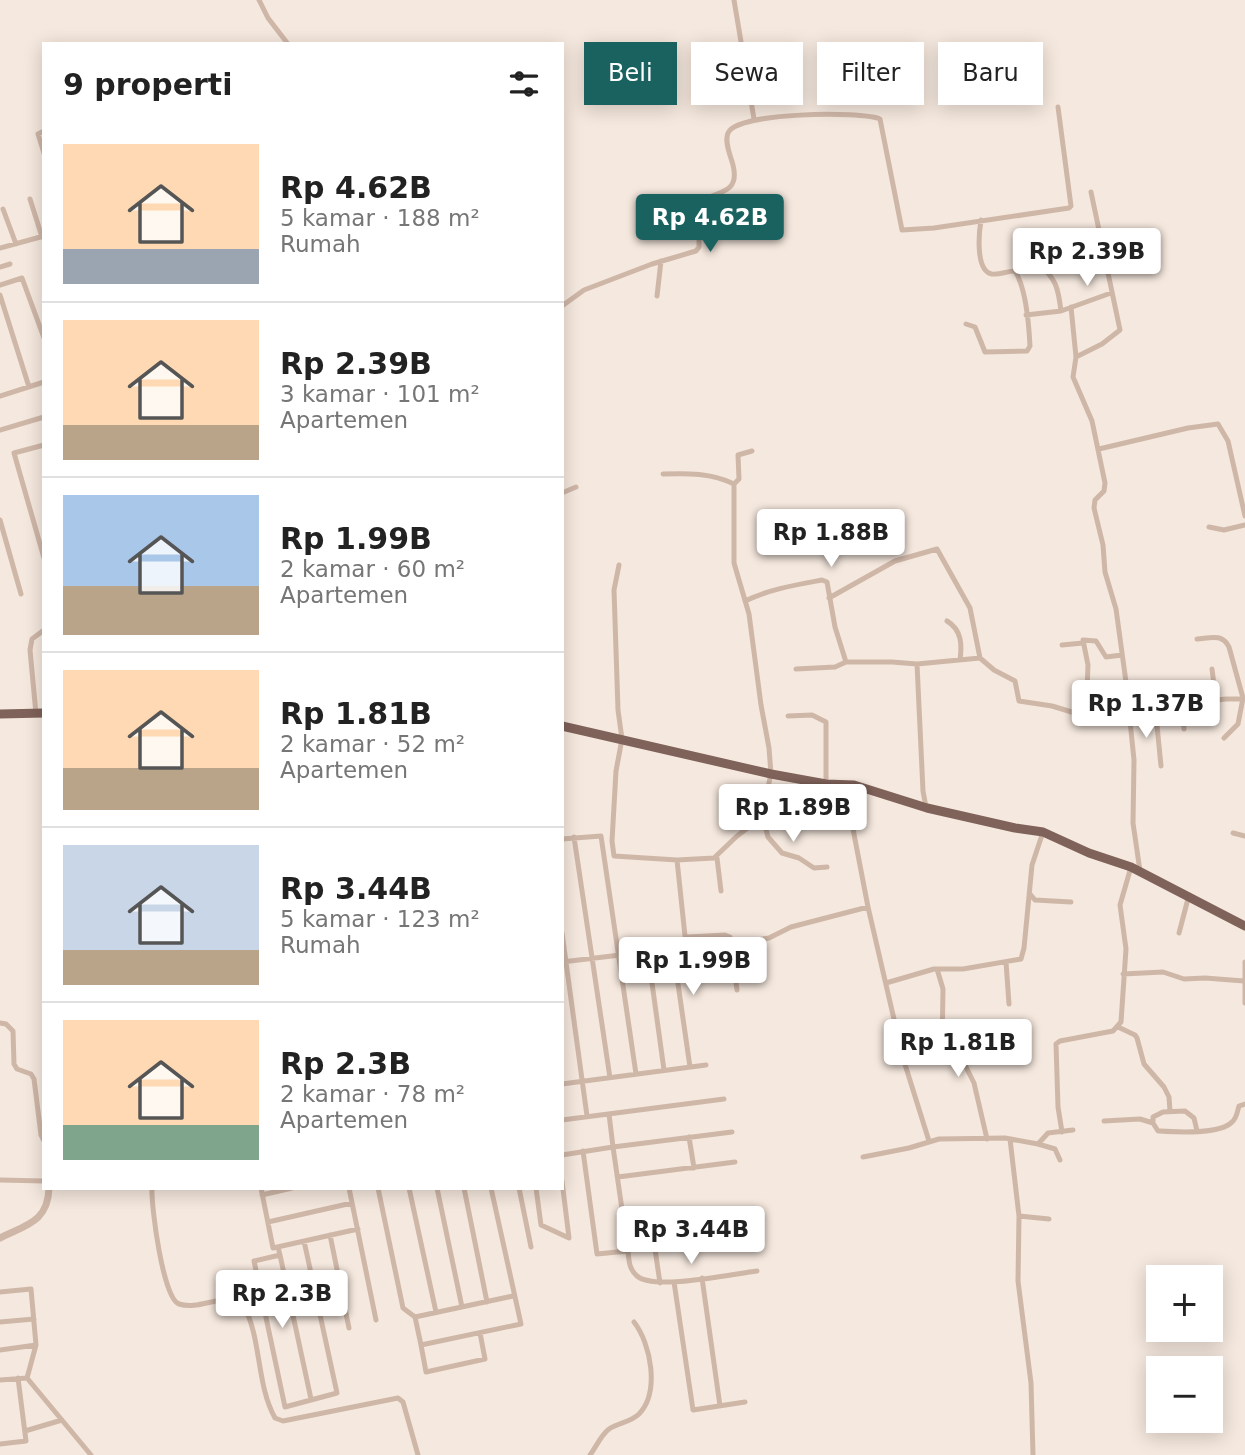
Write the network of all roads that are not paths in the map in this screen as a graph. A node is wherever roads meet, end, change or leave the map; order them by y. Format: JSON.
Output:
{"nodes":[{"id":1,"x":259,"y":0,"type":"edge"},
{"id":2,"x":734,"y":0,"type":"edge"},
{"id":3,"x":286,"y":42,"type":"edge"},
{"id":4,"x":1058,"y":107,"type":"dead end"},
{"id":5,"x":754,"y":119,"type":"junction"},
{"id":6,"x":42,"y":132,"type":"edge"},
{"id":7,"x":42,"y":147,"type":"edge"},
{"id":8,"x":1091,"y":192,"type":"dead end"},
{"id":9,"x":30,"y":199,"type":"dead end"},
{"id":10,"x":4,"y":209,"type":"dead end"},
{"id":11,"x":981,"y":220,"type":"junction"},
{"id":12,"x":42,"y":233,"type":"edge"},
{"id":13,"x":42,"y":236,"type":"edge"},
{"id":14,"x":16,"y":244,"type":"junction"},
{"id":15,"x":0,"y":248,"type":"edge"},
{"id":16,"x":661,"y":261,"type":"junction"},
{"id":17,"x":1038,"y":262,"type":"dead end"},
{"id":18,"x":10,"y":264,"type":"dead end"},
{"id":19,"x":0,"y":267,"type":"edge"},
{"id":20,"x":1058,"y":269,"type":"dead end"},
{"id":21,"x":1053,"y":278,"type":"junction"},
{"id":22,"x":0,"y":285,"type":"edge"},
{"id":23,"x":1111,"y":293,"type":"junction"},
{"id":24,"x":0,"y":295,"type":"edge"},
{"id":25,"x":657,"y":296,"type":"dead end"},
{"id":26,"x":564,"y":305,"type":"edge"},
{"id":27,"x":1071,"y":307,"type":"junction"},
{"id":28,"x":1061,"y":311,"type":"junction"},
{"id":29,"x":1026,"y":315,"type":"junction"},
{"id":30,"x":966,"y":324,"type":"dead end"},
{"id":31,"x":42,"y":333,"type":"edge"},
{"id":32,"x":1076,"y":356,"type":"junction"},
{"id":33,"x":42,"y":383,"type":"edge"},
{"id":34,"x":29,"y":387,"type":"junction"},
{"id":35,"x":0,"y":397,"type":"edge"},
{"id":36,"x":42,"y":418,"type":"edge"},
{"id":37,"x":0,"y":430,"type":"edge"},
{"id":38,"x":42,"y":446,"type":"edge"},
{"id":39,"x":1099,"y":449,"type":"junction"},
{"id":40,"x":752,"y":451,"type":"dead end"},
{"id":41,"x":663,"y":474,"type":"dead end"},
{"id":42,"x":734,"y":484,"type":"junction"},
{"id":43,"x":576,"y":487,"type":"dead end"},
{"id":44,"x":564,"y":492,"type":"edge"},
{"id":45,"x":1245,"y":516,"type":"edge"},
{"id":46,"x":0,"y":520,"type":"edge"},
{"id":47,"x":1245,"y":525,"type":"edge"},
{"id":48,"x":1209,"y":527,"type":"dead end"},
{"id":49,"x":42,"y":551,"type":"edge"},
{"id":50,"x":619,"y":565,"type":"dead end"},
{"id":51,"x":21,"y":594,"type":"dead end"},
{"id":52,"x":829,"y":598,"type":"junction"},
{"id":53,"x":745,"y":601,"type":"junction"},
{"id":54,"x":947,"y":621,"type":"dead end"},
{"id":55,"x":42,"y":632,"type":"edge"},
{"id":56,"x":1197,"y":639,"type":"dead end"},
{"id":57,"x":1083,"y":643,"type":"junction"},
{"id":58,"x":1062,"y":645,"type":"dead end"},
{"id":59,"x":1122,"y":655,"type":"junction"},
{"id":60,"x":980,"y":658,"type":"junction"},
{"id":61,"x":960,"y":660,"type":"junction"},
{"id":62,"x":846,"y":662,"type":"junction"},
{"id":63,"x":917,"y":664,"type":"junction"},
{"id":64,"x":796,"y":669,"type":"dead end"},
{"id":65,"x":1212,"y":669,"type":"dead end"},
{"id":66,"x":1244,"y":699,"type":"edge"},
{"id":67,"x":1216,"y":700,"type":"junction"},
{"id":68,"x":1091,"y":712,"type":"junction"},
{"id":69,"x":0,"y":713,"type":"edge"},
{"id":70,"x":1129,"y":713,"type":"junction"},
{"id":71,"x":40,"y":714,"type":"edge"},
{"id":72,"x":788,"y":716,"type":"dead end"},
{"id":73,"x":564,"y":726,"type":"edge"},
{"id":74,"x":1184,"y":729,"type":"dead end"},
{"id":75,"x":622,"y":738,"type":"junction"},
{"id":76,"x":1224,"y":738,"type":"dead end"},
{"id":77,"x":1161,"y":766,"type":"dead end"},
{"id":78,"x":771,"y":774,"type":"junction"},
{"id":79,"x":825,"y":784,"type":"junction"},
{"id":80,"x":854,"y":785,"type":"junction"},
{"id":81,"x":926,"y":808,"type":"junction"},
{"id":82,"x":763,"y":816,"type":"junction"},
{"id":83,"x":1042,"y":832,"type":"junction"},
{"id":84,"x":1233,"y":833,"type":"dead end"},
{"id":85,"x":1245,"y":836,"type":"edge"},
{"id":86,"x":574,"y":837,"type":"junction"},
{"id":87,"x":564,"y":839,"type":"edge"},
{"id":88,"x":717,"y":858,"type":"junction"},
{"id":89,"x":677,"y":860,"type":"junction"},
{"id":90,"x":827,"y":867,"type":"dead end"},
{"id":91,"x":1136,"y":869,"type":"junction"},
{"id":92,"x":721,"y":891,"type":"dead end"},
{"id":93,"x":1030,"y":894,"type":"junction"},
{"id":94,"x":1189,"y":895,"type":"junction"},
{"id":95,"x":1071,"y":902,"type":"dead end"},
{"id":96,"x":868,"y":907,"type":"junction"},
{"id":97,"x":1245,"y":926,"type":"edge"},
{"id":98,"x":1179,"y":933,"type":"dead end"},
{"id":99,"x":731,"y":944,"type":"junction"},
{"id":100,"x":620,"y":954,"type":"junction"},
{"id":101,"x":648,"y":954,"type":"junction"},
{"id":102,"x":593,"y":958,"type":"junction"},
{"id":103,"x":564,"y":962,"type":"edge"},
{"id":104,"x":1006,"y":962,"type":"junction"},
{"id":105,"x":1245,"y":962,"type":"edge"},
{"id":106,"x":937,"y":969,"type":"junction"},
{"id":107,"x":1123,"y":974,"type":"junction"},
{"id":108,"x":1244,"y":981,"type":"edge"},
{"id":109,"x":886,"y":983,"type":"junction"},
{"id":110,"x":737,"y":990,"type":"dead end"},
{"id":111,"x":1245,"y":1003,"type":"edge"},
{"id":112,"x":1009,"y":1004,"type":"dead end"},
{"id":113,"x":0,"y":1023,"type":"edge"},
{"id":114,"x":1118,"y":1027,"type":"junction"},
{"id":115,"x":942,"y":1048,"type":"junction"},
{"id":116,"x":902,"y":1051,"type":"junction"},
{"id":117,"x":706,"y":1065,"type":"dead end"},
{"id":118,"x":690,"y":1067,"type":"junction"},
{"id":119,"x":664,"y":1070,"type":"junction"},
{"id":120,"x":636,"y":1074,"type":"junction"},
{"id":121,"x":610,"y":1078,"type":"junction"},
{"id":122,"x":582,"y":1082,"type":"junction"},
{"id":123,"x":564,"y":1084,"type":"edge"},
{"id":124,"x":724,"y":1099,"type":"dead end"},
{"id":125,"x":1245,"y":1104,"type":"edge"},
{"id":126,"x":1170,"y":1111,"type":"junction"},
{"id":127,"x":608,"y":1114,"type":"junction"},
{"id":128,"x":587,"y":1116,"type":"junction"},
{"id":129,"x":564,"y":1120,"type":"edge"},
{"id":130,"x":1104,"y":1121,"type":"dead end"},
{"id":131,"x":1153,"y":1123,"type":"junction"},
{"id":132,"x":1073,"y":1130,"type":"dead end"},
{"id":133,"x":1197,"y":1131,"type":"junction"},
{"id":134,"x":732,"y":1132,"type":"dead end"},
{"id":135,"x":1062,"y":1132,"type":"junction"},
{"id":136,"x":42,"y":1137,"type":"edge"},
{"id":137,"x":689,"y":1137,"type":"junction"},
{"id":138,"x":987,"y":1139,"type":"junction"},
{"id":139,"x":1010,"y":1139,"type":"junction"},
{"id":140,"x":929,"y":1141,"type":"junction"},
{"id":141,"x":1038,"y":1144,"type":"junction"},
{"id":142,"x":613,"y":1147,"type":"junction"},
{"id":143,"x":583,"y":1151,"type":"junction"},
{"id":144,"x":564,"y":1155,"type":"edge"},
{"id":145,"x":863,"y":1157,"type":"dead end"},
{"id":146,"x":1060,"y":1160,"type":"dead end"},
{"id":147,"x":734,"y":1163,"type":"dead end"},
{"id":148,"x":694,"y":1167,"type":"junction"},
{"id":149,"x":618,"y":1177,"type":"junction"},
{"id":150,"x":0,"y":1180,"type":"edge"},
{"id":151,"x":42,"y":1181,"type":"edge"},
{"id":152,"x":49,"y":1190,"type":"edge"},
{"id":153,"x":152,"y":1190,"type":"edge"},
{"id":154,"x":349,"y":1190,"type":"edge"},
{"id":155,"x":379,"y":1190,"type":"edge"},
{"id":156,"x":409,"y":1190,"type":"edge"},
{"id":157,"x":437,"y":1190,"type":"edge"},
{"id":158,"x":464,"y":1190,"type":"edge"},
{"id":159,"x":492,"y":1190,"type":"edge"},
{"id":160,"x":519,"y":1190,"type":"edge"},
{"id":161,"x":536,"y":1190,"type":"edge"},
{"id":162,"x":563,"y":1190,"type":"edge"},
{"id":163,"x":261,"y":1192,"type":"edge"},
{"id":164,"x":352,"y":1203,"type":"junction"},
{"id":165,"x":1019,"y":1216,"type":"junction"},
{"id":166,"x":1049,"y":1219,"type":"dead end"},
{"id":167,"x":268,"y":1222,"type":"junction"},
{"id":168,"x":358,"y":1229,"type":"junction"},
{"id":169,"x":652,"y":1229,"type":"dead end"},
{"id":170,"x":330,"y":1235,"type":"junction"},
{"id":171,"x":0,"y":1238,"type":"edge"},
{"id":172,"x":304,"y":1241,"type":"junction"},
{"id":173,"x":278,"y":1247,"type":"junction"},
{"id":174,"x":531,"y":1247,"type":"dead end"},
{"id":175,"x":628,"y":1251,"type":"junction"},
{"id":176,"x":280,"y":1255,"type":"junction"},
{"id":177,"x":757,"y":1271,"type":"dead end"},
{"id":178,"x":702,"y":1278,"type":"junction"},
{"id":179,"x":674,"y":1282,"type":"junction"},
{"id":180,"x":660,"y":1283,"type":"junction"},
{"id":181,"x":0,"y":1293,"type":"edge"},
{"id":182,"x":513,"y":1296,"type":"junction"},
{"id":183,"x":487,"y":1301,"type":"junction"},
{"id":184,"x":462,"y":1307,"type":"junction"},
{"id":185,"x":436,"y":1312,"type":"junction"},
{"id":186,"x":415,"y":1317,"type":"junction"},
{"id":187,"x":34,"y":1319,"type":"junction"},
{"id":188,"x":376,"y":1320,"type":"dead end"},
{"id":189,"x":0,"y":1322,"type":"edge"},
{"id":190,"x":634,"y":1322,"type":"dead end"},
{"id":191,"x":349,"y":1328,"type":"dead end"},
{"id":192,"x":480,"y":1333,"type":"junction"},
{"id":193,"x":36,"y":1345,"type":"junction"},
{"id":194,"x":421,"y":1345,"type":"junction"},
{"id":195,"x":0,"y":1350,"type":"edge"},
{"id":196,"x":18,"y":1378,"type":"junction"},
{"id":197,"x":27,"y":1378,"type":"junction"},
{"id":198,"x":0,"y":1380,"type":"edge"},
{"id":199,"x":311,"y":1399,"type":"junction"},
{"id":200,"x":745,"y":1402,"type":"dead end"},
{"id":201,"x":720,"y":1406,"type":"junction"},
{"id":202,"x":62,"y":1420,"type":"junction"},
{"id":203,"x":25,"y":1431,"type":"junction"},
{"id":204,"x":0,"y":1444,"type":"edge"},
{"id":205,"x":91,"y":1455,"type":"edge"},
{"id":206,"x":418,"y":1455,"type":"edge"},
{"id":207,"x":590,"y":1455,"type":"edge"},
{"id":208,"x":1033,"y":1455,"type":"edge"}],
"edges":[{"from":1,"to":3,"type":"street"},
{"from":2,"to":5,"type":"street"},
{"from":4,"to":11,"type":"street"},
{"from":5,"to":11,"type":"street"},
{"from":5,"to":16,"type":"street"},
{"from":6,"to":7,"type":"street"},
{"from":8,"to":23,"type":"street"},
{"from":9,"to":12,"type":"street"},
{"from":10,"to":14,"type":"street"},
{"from":11,"to":29,"type":"street"},
{"from":13,"to":14,"type":"street"},
{"from":14,"to":15,"type":"street"},
{"from":16,"to":25,"type":"street"},
{"from":16,"to":26,"type":"street"},
{"from":17,"to":21,"type":"street"},
{"from":18,"to":19,"type":"street"},
{"from":20,"to":21,"type":"street"},
{"from":21,"to":28,"type":"street"},
{"from":22,"to":31,"type":"street"},
{"from":23,"to":27,"type":"street"},
{"from":23,"to":32,"type":"street"},
{"from":24,"to":34,"type":"street"},
{"from":27,"to":28,"type":"street"},
{"from":27,"to":32,"type":"street"},
{"from":28,"to":29,"type":"street"},
{"from":29,"to":30,"type":"street"},
{"from":32,"to":39,"type":"street"},
{"from":33,"to":34,"type":"street"},
{"from":34,"to":35,"type":"street"},
{"from":36,"to":37,"type":"street"},
{"from":38,"to":49,"type":"street"},
{"from":39,"to":45,"type":"street"},
{"from":39,"to":59,"type":"street"},
{"from":40,"to":42,"type":"street"},
{"from":41,"to":42,"type":"street"},
{"from":42,"to":53,"type":"street"},
{"from":43,"to":44,"type":"street"},
{"from":46,"to":51,"type":"street"},
{"from":47,"to":48,"type":"street"},
{"from":50,"to":75,"type":"street"},
{"from":52,"to":53,"type":"street"},
{"from":52,"to":60,"type":"street"},
{"from":52,"to":62,"type":"street"},
{"from":53,"to":78,"type":"street"},
{"from":54,"to":61,"type":"street"},
{"from":55,"to":71,"type":"street"},
{"from":56,"to":66,"type":"street"},
{"from":57,"to":58,"type":"street"},
{"from":57,"to":59,"type":"street"},
{"from":57,"to":68,"type":"street"},
{"from":59,"to":70,"type":"street"},
{"from":60,"to":61,"type":"street"},
{"from":60,"to":68,"type":"street"},
{"from":61,"to":63,"type":"street"},
{"from":62,"to":63,"type":"street"},
{"from":62,"to":64,"type":"street"},
{"from":63,"to":81,"type":"street"},
{"from":65,"to":67,"type":"street"},
{"from":66,"to":67,"type":"street"},
{"from":66,"to":76,"type":"street"},
{"from":67,"to":74,"type":"street"},
{"from":68,"to":70,"type":"street"},
{"from":69,"to":71,"type":"main road"},
{"from":70,"to":77,"type":"street"},
{"from":70,"to":91,"type":"street"},
{"from":72,"to":79,"type":"street"},
{"from":73,"to":75,"type":"main road"},
{"from":75,"to":78,"type":"main road"},
{"from":75,"to":89,"type":"street"},
{"from":78,"to":79,"type":"main road"},
{"from":78,"to":82,"type":"street"},
{"from":79,"to":80,"type":"main road"},
{"from":80,"to":81,"type":"main road"},
{"from":80,"to":96,"type":"street"},
{"from":81,"to":83,"type":"main road"},
{"from":82,"to":88,"type":"street"},
{"from":82,"to":90,"type":"street"},
{"from":83,"to":91,"type":"main road"},
{"from":83,"to":93,"type":"street"},
{"from":84,"to":85,"type":"street"},
{"from":86,"to":87,"type":"street"},
{"from":86,"to":100,"type":"street"},
{"from":86,"to":102,"type":"street"},
{"from":88,"to":89,"type":"street"},
{"from":88,"to":92,"type":"street"},
{"from":89,"to":99,"type":"street"},
{"from":91,"to":94,"type":"main road"},
{"from":91,"to":107,"type":"street"},
{"from":93,"to":95,"type":"street"},
{"from":93,"to":104,"type":"street"},
{"from":94,"to":97,"type":"main road"},
{"from":94,"to":98,"type":"street"},
{"from":96,"to":99,"type":"street"},
{"from":96,"to":109,"type":"street"},
{"from":99,"to":110,"type":"street"},
{"from":100,"to":101,"type":"street"},
{"from":100,"to":102,"type":"street"},
{"from":100,"to":120,"type":"street"},
{"from":101,"to":118,"type":"street"},
{"from":101,"to":119,"type":"street"},
{"from":102,"to":103,"type":"street"},
{"from":102,"to":121,"type":"street"},
{"from":103,"to":122,"type":"street"},
{"from":104,"to":106,"type":"street"},
{"from":104,"to":112,"type":"street"},
{"from":105,"to":108,"type":"street"},
{"from":106,"to":109,"type":"street"},
{"from":106,"to":115,"type":"street"},
{"from":107,"to":108,"type":"street"},
{"from":107,"to":114,"type":"street"},
{"from":108,"to":111,"type":"street"},
{"from":109,"to":116,"type":"street"},
{"from":113,"to":136,"type":"street"},
{"from":114,"to":126,"type":"street"},
{"from":114,"to":135,"type":"street"},
{"from":115,"to":116,"type":"street"},
{"from":115,"to":138,"type":"street"},
{"from":116,"to":140,"type":"street"},
{"from":117,"to":118,"type":"street"},
{"from":118,"to":119,"type":"street"},
{"from":119,"to":120,"type":"street"},
{"from":120,"to":121,"type":"street"},
{"from":121,"to":122,"type":"street"},
{"from":122,"to":123,"type":"street"},
{"from":122,"to":128,"type":"street"},
{"from":124,"to":127,"type":"street"},
{"from":125,"to":133,"type":"street"},
{"from":126,"to":131,"type":"street"},
{"from":126,"to":133,"type":"street"},
{"from":127,"to":128,"type":"street"},
{"from":127,"to":142,"type":"street"},
{"from":128,"to":129,"type":"street"},
{"from":130,"to":131,"type":"street"},
{"from":131,"to":133,"type":"street"},
{"from":132,"to":135,"type":"street"},
{"from":134,"to":137,"type":"street"},
{"from":135,"to":141,"type":"street"},
{"from":137,"to":142,"type":"street"},
{"from":137,"to":148,"type":"street"},
{"from":138,"to":139,"type":"street"},
{"from":138,"to":140,"type":"street"},
{"from":139,"to":141,"type":"street"},
{"from":139,"to":165,"type":"street"},
{"from":140,"to":145,"type":"street"},
{"from":141,"to":146,"type":"street"},
{"from":142,"to":143,"type":"street"},
{"from":142,"to":149,"type":"street"},
{"from":143,"to":144,"type":"street"},
{"from":143,"to":175,"type":"street"},
{"from":147,"to":148,"type":"street"},
{"from":148,"to":149,"type":"street"},
{"from":149,"to":175,"type":"street"},
{"from":150,"to":151,"type":"street"},
{"from":152,"to":171,"type":"street"},
{"from":153,"to":206,"type":"street"},
{"from":154,"to":164,"type":"street"},
{"from":155,"to":186,"type":"street"},
{"from":156,"to":185,"type":"street"},
{"from":157,"to":184,"type":"street"},
{"from":158,"to":183,"type":"street"},
{"from":159,"to":182,"type":"street"},
{"from":160,"to":174,"type":"street"},
{"from":161,"to":162,"type":"street"},
{"from":163,"to":167,"type":"street"},
{"from":164,"to":167,"type":"street"},
{"from":164,"to":168,"type":"street"},
{"from":165,"to":166,"type":"street"},
{"from":165,"to":208,"type":"street"},
{"from":167,"to":173,"type":"street"},
{"from":168,"to":170,"type":"street"},
{"from":168,"to":188,"type":"street"},
{"from":169,"to":180,"type":"street"},
{"from":170,"to":172,"type":"street"},
{"from":170,"to":191,"type":"street"},
{"from":172,"to":173,"type":"street"},
{"from":172,"to":199,"type":"street"},
{"from":173,"to":176,"type":"street"},
{"from":175,"to":180,"type":"street"},
{"from":176,"to":199,"type":"street"},
{"from":176,"to":199,"type":"street"},
{"from":177,"to":178,"type":"street"},
{"from":178,"to":179,"type":"street"},
{"from":178,"to":201,"type":"street"},
{"from":179,"to":180,"type":"street"},
{"from":179,"to":201,"type":"street"},
{"from":181,"to":187,"type":"street"},
{"from":182,"to":183,"type":"street"},
{"from":182,"to":192,"type":"street"},
{"from":183,"to":184,"type":"street"},
{"from":184,"to":185,"type":"street"},
{"from":185,"to":186,"type":"street"},
{"from":186,"to":194,"type":"street"},
{"from":187,"to":189,"type":"street"},
{"from":187,"to":193,"type":"street"},
{"from":190,"to":207,"type":"street"},
{"from":192,"to":194,"type":"street"},
{"from":192,"to":194,"type":"street"},
{"from":193,"to":195,"type":"street"},
{"from":193,"to":197,"type":"street"},
{"from":196,"to":197,"type":"street"},
{"from":196,"to":198,"type":"street"},
{"from":196,"to":203,"type":"street"},
{"from":197,"to":202,"type":"street"},
{"from":200,"to":201,"type":"street"},
{"from":202,"to":203,"type":"street"},
{"from":202,"to":205,"type":"street"},
{"from":203,"to":204,"type":"street"}]}
